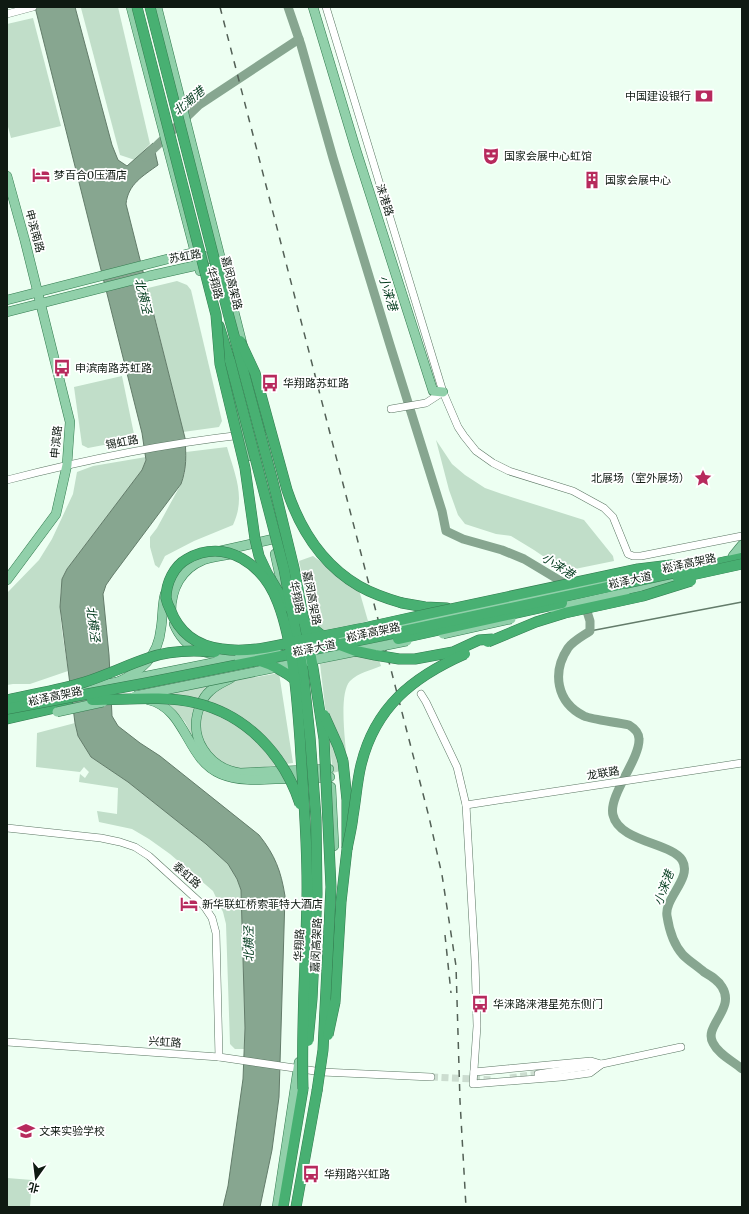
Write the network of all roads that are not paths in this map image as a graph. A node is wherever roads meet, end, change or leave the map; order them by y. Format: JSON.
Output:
{"nodes":[{"id":1,"x":32,"y":7,"type":"edge"},
{"id":2,"x":131,"y":7,"type":"edge"},
{"id":3,"x":138,"y":7,"type":"edge"},
{"id":4,"x":150,"y":7,"type":"edge"},
{"id":5,"x":157,"y":7,"type":"edge"},
{"id":6,"x":313,"y":7,"type":"edge"},
{"id":7,"x":326,"y":7,"type":"edge"},
{"id":8,"x":7,"y":14,"type":"edge"},
{"id":9,"x":7,"y":176,"type":"edge"},
{"id":10,"x":195,"y":252,"type":"junction"},
{"id":11,"x":222,"y":264,"type":"junction"},
{"id":12,"x":198,"y":265,"type":"junction"},
{"id":13,"x":38,"y":292,"type":"junction"},
{"id":14,"x":7,"y":300,"type":"edge"},
{"id":15,"x":41,"y":304,"type":"junction"},
{"id":16,"x":7,"y":312,"type":"edge"},
{"id":17,"x":228,"y":313,"type":"junction"},
{"id":18,"x":216,"y":315,"type":"junction"},
{"id":19,"x":443,"y":392,"type":"junction"},
{"id":20,"x":391,"y":409,"type":"dead end"},
{"id":21,"x":244,"y":434,"type":"junction"},
{"id":22,"x":67,"y":465,"type":"junction"},
{"id":23,"x":7,"y":480,"type":"edge"},
{"id":24,"x":742,"y":536,"type":"edge"},
{"id":25,"x":289,"y":538,"type":"junction"},
{"id":26,"x":273,"y":542,"type":"junction"},
{"id":27,"x":742,"y":545,"type":"edge"},
{"id":28,"x":742,"y":554,"type":"edge"},
{"id":29,"x":737,"y":557,"type":"edge"},
{"id":30,"x":710,"y":565,"type":"junction"},
{"id":31,"x":742,"y":567,"type":"edge"},
{"id":32,"x":180,"y":572,"type":"junction"},
{"id":33,"x":7,"y":580,"type":"edge"},
{"id":34,"x":451,"y":608,"type":"junction"},
{"id":35,"x":493,"y":639,"type":"junction"},
{"id":36,"x":239,"y":658,"type":"junction"},
{"id":37,"x":234,"y":676,"type":"junction"},
{"id":38,"x":116,"y":683,"type":"junction"},
{"id":39,"x":421,"y":694,"type":"dead end"},
{"id":40,"x":134,"y":696,"type":"junction"},
{"id":41,"x":7,"y":700,"type":"edge"},
{"id":42,"x":92,"y":700,"type":"junction"},
{"id":43,"x":7,"y":704,"type":"edge"},
{"id":44,"x":7,"y":709,"type":"edge"},
{"id":45,"x":7,"y":718,"type":"edge"},
{"id":46,"x":7,"y":722,"type":"edge"},
{"id":47,"x":742,"y":763,"type":"edge"},
{"id":48,"x":330,"y":773,"type":"junction"},
{"id":49,"x":309,"y":774,"type":"junction"},
{"id":50,"x":466,"y":805,"type":"junction"},
{"id":51,"x":304,"y":815,"type":"junction"},
{"id":52,"x":7,"y":828,"type":"edge"},
{"id":53,"x":347,"y":849,"type":"junction"},
{"id":54,"x":7,"y":1042,"type":"edge"},
{"id":55,"x":681,"y":1047,"type":"dead end"},
{"id":56,"x":323,"y":1050,"type":"junction"},
{"id":57,"x":219,"y":1057,"type":"junction"},
{"id":58,"x":602,"y":1064,"type":"junction"},
{"id":59,"x":298,"y":1068,"type":"junction"},
{"id":60,"x":322,"y":1072,"type":"junction"},
{"id":61,"x":474,"y":1072,"type":"junction"},
{"id":62,"x":538,"y":1074,"type":"tunnel mouth"},
{"id":63,"x":431,"y":1077,"type":"tunnel mouth"},
{"id":64,"x":303,"y":1089,"type":"junction"},
{"id":65,"x":277,"y":1207,"type":"edge"},
{"id":66,"x":283,"y":1207,"type":"edge"},
{"id":67,"x":296,"y":1207,"type":"edge"},
{"id":68,"x":300,"y":1207,"type":"edge"}],
"edges":[{"from":1,"to":8,"type":"street"},
{"from":2,"to":10,"type":"main road","name":"华翔路"},
{"from":3,"to":18,"type":"highway","name":"嘉闵高架路","bridge":true},
{"from":4,"to":17,"type":"highway","name":"嘉闵高架路","bridge":true},
{"from":5,"to":11,"type":"main road","name":"华翔路"},
{"from":6,"to":19,"type":"main road","name":"涞港路"},
{"from":7,"to":19,"type":"street"},
{"from":9,"to":13,"type":"main road","name":"申滨南路"},
{"from":10,"to":11,"type":"main road","name":"苏虹路"},
{"from":10,"to":12,"type":"main road","name":"华翔路"},
{"from":10,"to":13,"type":"main road","name":"苏虹路"},
{"from":11,"to":12,"type":"main road","name":"苏虹路"},
{"from":11,"to":25,"type":"main road","name":"华翔路"},
{"from":12,"to":15,"type":"main road","name":"苏虹路"},
{"from":12,"to":21,"type":"main road","name":"华翔路"},
{"from":13,"to":14,"type":"main road","name":"苏虹路"},
{"from":13,"to":15,"type":"main road","name":"申滨路"},
{"from":15,"to":16,"type":"main road","name":"苏虹路"},
{"from":15,"to":22,"type":"main road","name":"申滨路"},
{"from":17,"to":34,"type":"highway","bridge":true},
{"from":17,"to":56,"type":"highway","name":"嘉闵高架路","bridge":true},
{"from":18,"to":35,"type":"highway","bridge":true},
{"from":18,"to":64,"type":"highway","name":"嘉闵高架路","bridge":true},
{"from":19,"to":20,"type":"street"},
{"from":19,"to":24,"type":"street"},
{"from":21,"to":22,"type":"street","name":"锡虹路"},
{"from":21,"to":26,"type":"main road","name":"华翔路"},
{"from":22,"to":23,"type":"street","name":"锡虹路"},
{"from":22,"to":33,"type":"main road","name":"申滨路"},
{"from":25,"to":26,"type":"main road"},
{"from":25,"to":48,"type":"main road","name":"华翔路"},
{"from":26,"to":32,"type":"main road"},
{"from":26,"to":49,"type":"main road","name":"华翔路"},
{"from":27,"to":29,"type":"main road"},
{"from":28,"to":29,"type":"main road","name":"崧泽大道"},
{"from":29,"to":30,"type":"highway","name":"崧泽高架路"},
{"from":29,"to":36,"type":"main road","name":"崧泽大道","bridge":true},
{"from":30,"to":34,"type":"highway","bridge":true},
{"from":30,"to":44,"type":"highway","name":"崧泽高架路","bridge":true},
{"from":31,"to":35,"type":"highway","bridge":true},
{"from":31,"to":37,"type":"main road","name":"崧泽大道","bridge":true},
{"from":31,"to":42,"type":"highway","name":"崧泽高架路","bridge":true},
{"from":32,"to":36,"type":"main road","bridge":true},
{"from":32,"to":38,"type":"main road","bridge":true},
{"from":34,"to":51,"type":"highway","bridge":true},
{"from":35,"to":53,"type":"highway","bridge":true},
{"from":36,"to":38,"type":"main road","name":"崧泽大道"},
{"from":37,"to":40,"type":"main road","name":"崧泽大道","bridge":true},
{"from":37,"to":49,"type":"main road","bridge":true},
{"from":38,"to":43,"type":"main road","name":"崧泽大道"},
{"from":39,"to":50,"type":"street"},
{"from":40,"to":46,"type":"main road","name":"崧泽大道","bridge":true},
{"from":40,"to":49,"type":"main road","bridge":true},
{"from":41,"to":53,"type":"highway","bridge":true},
{"from":42,"to":45,"type":"highway","name":"崧泽高架路"},
{"from":42,"to":51,"type":"highway","bridge":true},
{"from":47,"to":50,"type":"street","name":"龙联路"},
{"from":48,"to":49,"type":"main road"},
{"from":48,"to":60,"type":"main road","name":"华翔路"},
{"from":49,"to":59,"type":"main road","name":"华翔路"},
{"from":50,"to":61,"type":"street"},
{"from":51,"to":64,"type":"highway","bridge":true},
{"from":52,"to":57,"type":"street","name":"泰虹路"},
{"from":53,"to":56,"type":"highway","bridge":true},
{"from":54,"to":57,"type":"street","name":"兴虹路"},
{"from":55,"to":58,"type":"street"},
{"from":56,"to":67,"type":"highway","name":"嘉闵高架路","bridge":true},
{"from":57,"to":59,"type":"street","name":"兴虹路"},
{"from":58,"to":61,"type":"street"},
{"from":58,"to":61,"type":"street"},
{"from":58,"to":62,"type":"street"},
{"from":59,"to":60,"type":"street","name":"兴虹路"},
{"from":59,"to":65,"type":"main road","name":"华翔路"},
{"from":60,"to":63,"type":"street","name":"兴虹路"},
{"from":60,"to":68,"type":"main road","name":"华翔路"},
{"from":64,"to":66,"type":"highway","name":"嘉闵高架路"}]}
